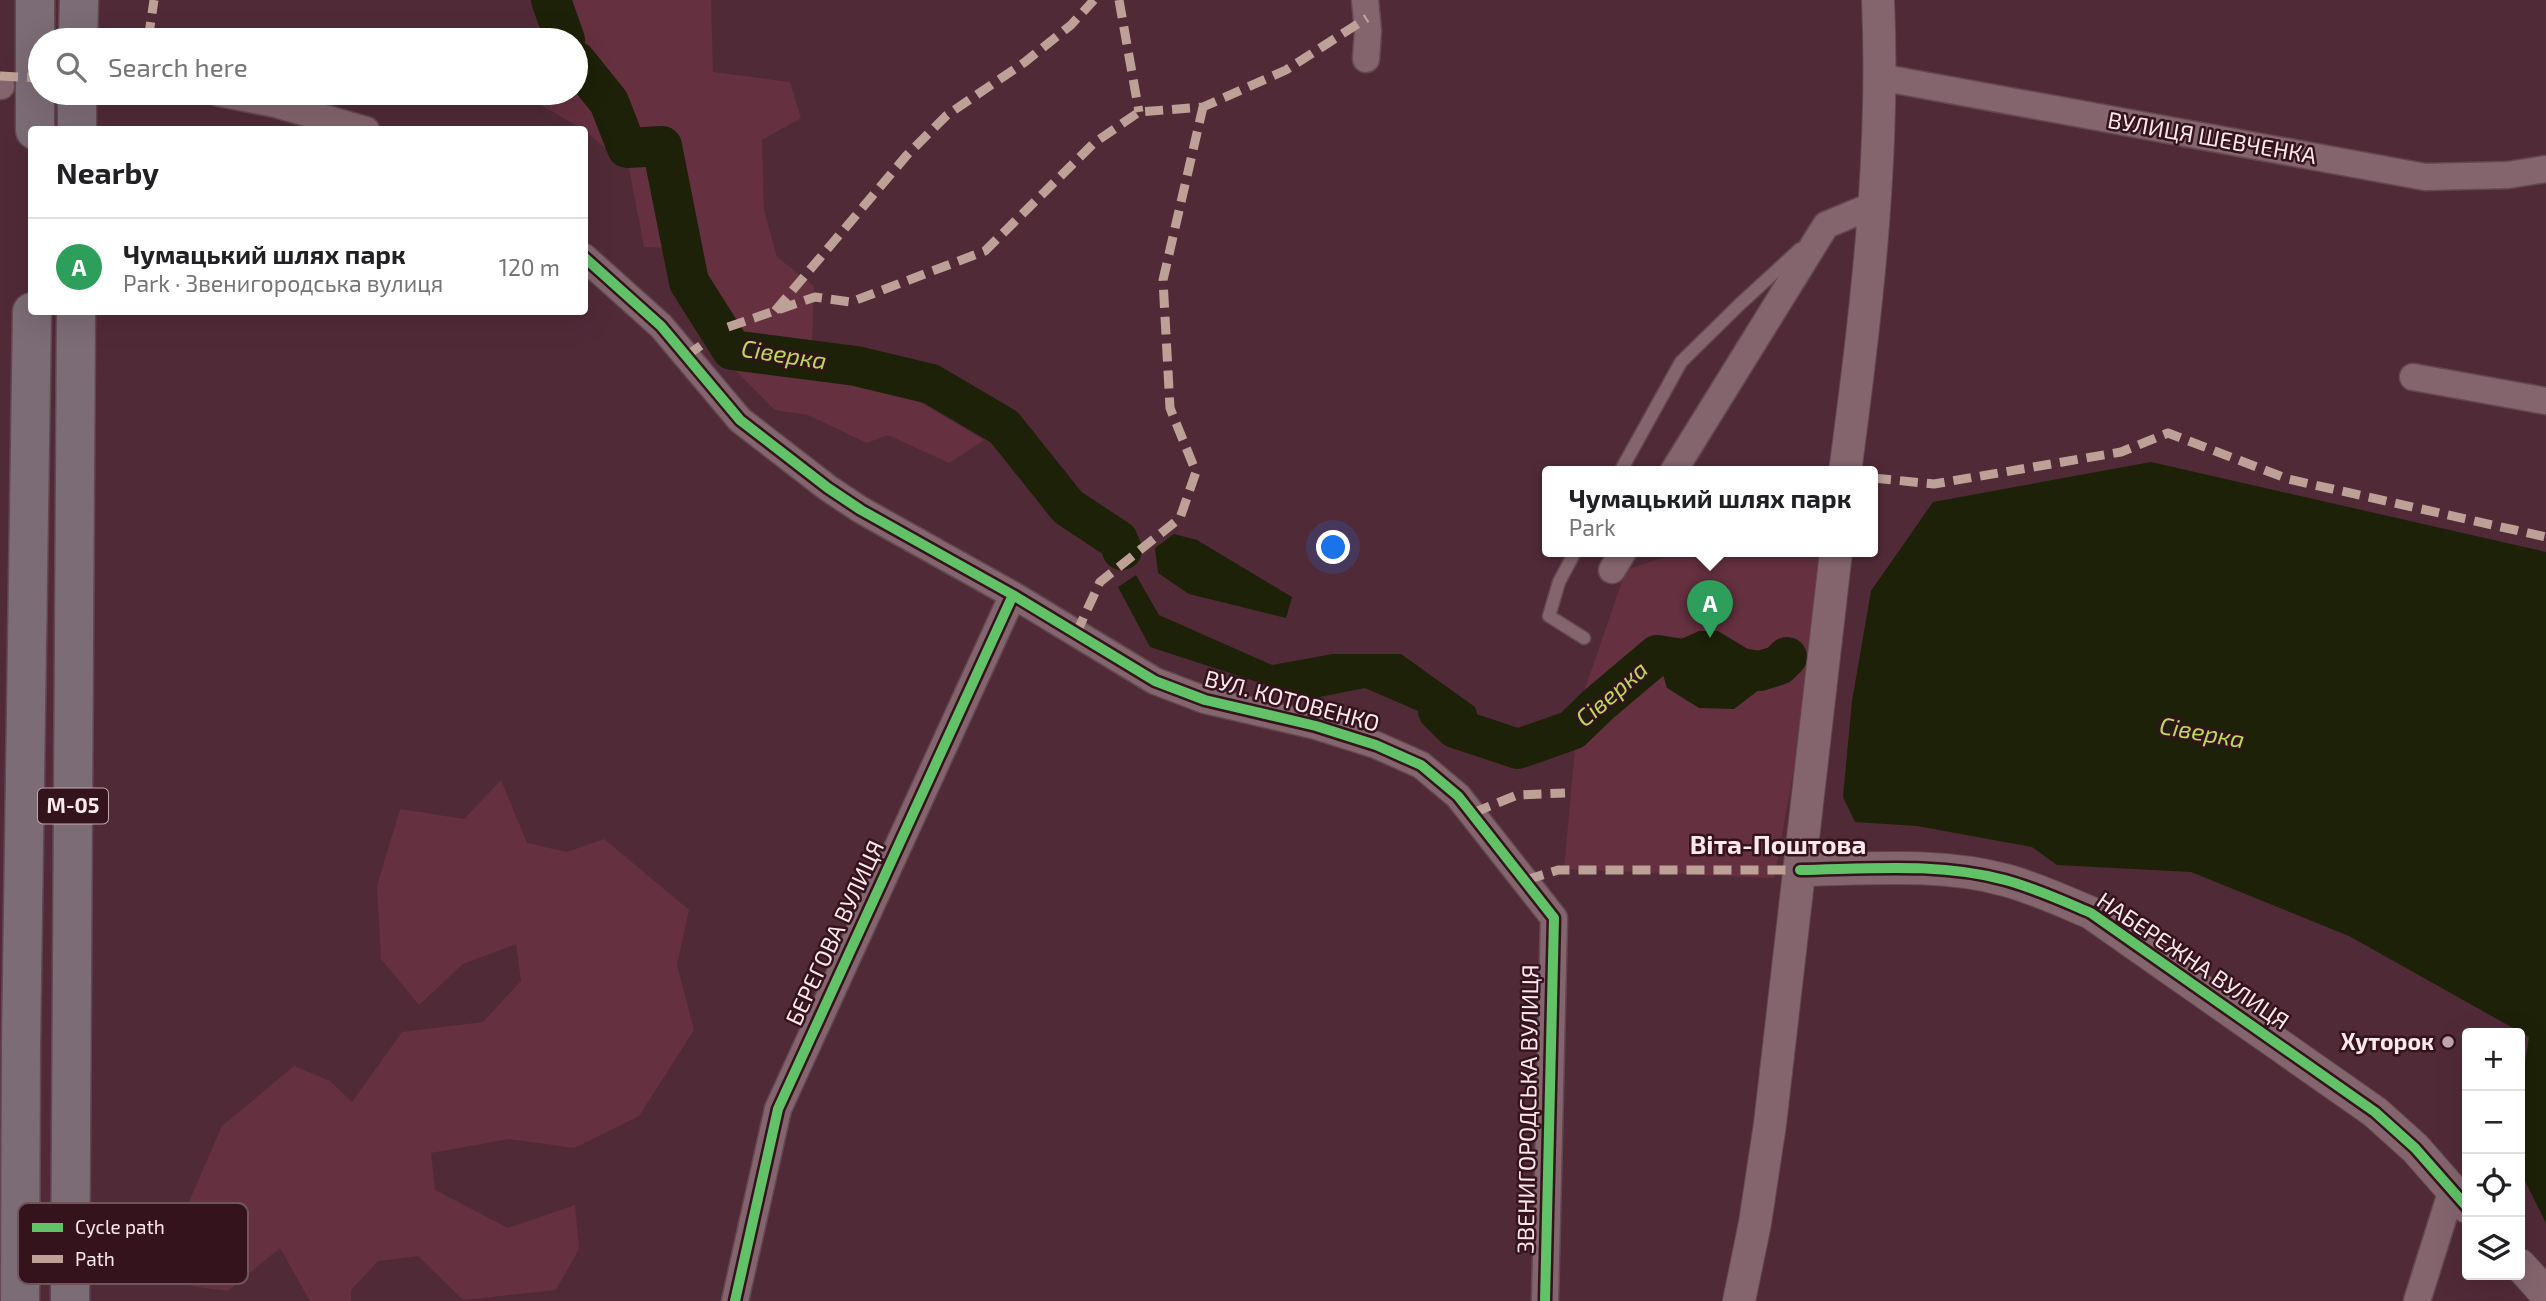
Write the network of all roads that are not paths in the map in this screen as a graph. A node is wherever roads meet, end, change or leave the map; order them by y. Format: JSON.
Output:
{"nodes":[{"id":1,"x":1365,"y":0,"type":"edge"},
{"id":2,"x":1878,"y":0,"type":"edge"},
{"id":3,"x":1366,"y":59,"type":"dead end"},
{"id":4,"x":1879,"y":77,"type":"junction"},
{"id":5,"x":35,"y":105,"type":"edge"},
{"id":6,"x":278,"y":105,"type":"edge"},
{"id":7,"x":35,"y":126,"type":"edge"},
{"id":8,"x":352,"y":126,"type":"edge"},
{"id":9,"x":2546,"y":169,"type":"edge"},
{"id":10,"x":1874,"y":205,"type":"junction"},
{"id":11,"x":1826,"y":225,"type":"junction"},
{"id":12,"x":588,"y":261,"type":"edge"},
{"id":13,"x":32,"y":315,"type":"edge"},
{"id":14,"x":76,"y":315,"type":"edge"},
{"id":15,"x":2413,"y":376,"type":"dead end"},
{"id":16,"x":2546,"y":401,"type":"edge"},
{"id":17,"x":1623,"y":466,"type":"edge"},
{"id":18,"x":1677,"y":466,"type":"edge"},
{"id":19,"x":1847,"y":466,"type":"edge"},
{"id":20,"x":1572,"y":557,"type":"edge"},
{"id":21,"x":1835,"y":557,"type":"edge"},
{"id":22,"x":1013,"y":595,"type":"junction"},
{"id":23,"x":1584,"y":638,"type":"dead end"},
{"id":24,"x":1800,"y":870,"type":"junction"},
{"id":25,"x":1554,"y":918,"type":"joint"},
{"id":26,"x":10,"y":1109,"type":"edge"},
{"id":27,"x":2460,"y":1198,"type":"edge"},
{"id":28,"x":62,"y":1203,"type":"edge"},
{"id":29,"x":71,"y":1203,"type":"edge"},
{"id":30,"x":0,"y":1255,"type":"edge"},
{"id":31,"x":18,"y":1263,"type":"edge"},
{"id":32,"x":2525,"y":1271,"type":"edge"},
{"id":33,"x":2546,"y":1294,"type":"edge"},
{"id":34,"x":12,"y":1301,"type":"edge"},
{"id":35,"x":735,"y":1301,"type":"edge"},
{"id":36,"x":1545,"y":1301,"type":"edge"},
{"id":37,"x":1740,"y":1301,"type":"edge"},
{"id":38,"x":2417,"y":1301,"type":"edge"}],
"edges":[{"from":1,"to":3,"type":"street"},
{"from":2,"to":4,"type":"street"},
{"from":4,"to":9,"type":"street","name":"ВУЛИЦЯ ШЕВЧЕНКА"},
{"from":4,"to":10,"type":"street"},
{"from":5,"to":7,"type":"highway"},
{"from":6,"to":8,"type":"street"},
{"from":10,"to":11,"type":"street"},
{"from":10,"to":19,"type":"street"},
{"from":11,"to":17,"type":"lane"},
{"from":11,"to":18,"type":"street"},
{"from":12,"to":22,"type":"street","name":"ВУЛ. КОТОВЕНКО"},
{"from":13,"to":26,"type":"highway","number":"М-05"},
{"from":14,"to":29,"type":"highway","number":"М-05"},
{"from":15,"to":16,"type":"street"},
{"from":20,"to":23,"type":"lane"},
{"from":21,"to":24,"type":"street"},
{"from":22,"to":25,"type":"street","name":"ВУЛ. КОТОВЕНКО"},
{"from":22,"to":35,"type":"street","name":"БЕРЕГОВА ВУЛИЦЯ"},
{"from":24,"to":27,"type":"street","name":"НАБЕРЕЖНА ВУЛИЦЯ"},
{"from":24,"to":37,"type":"street"},
{"from":25,"to":36,"type":"street","name":"ЗВЕНИГОРОДСЬКА ВУЛИЦЯ"},
{"from":26,"to":28,"type":"highway"},
{"from":26,"to":31,"type":"highway","number":"М-05"},
{"from":27,"to":38,"type":"street","name":"НАБЕРЕЖНА ВУЛИЦЯ"},
{"from":30,"to":34,"type":"highway"},
{"from":32,"to":33,"type":"street"}]}
